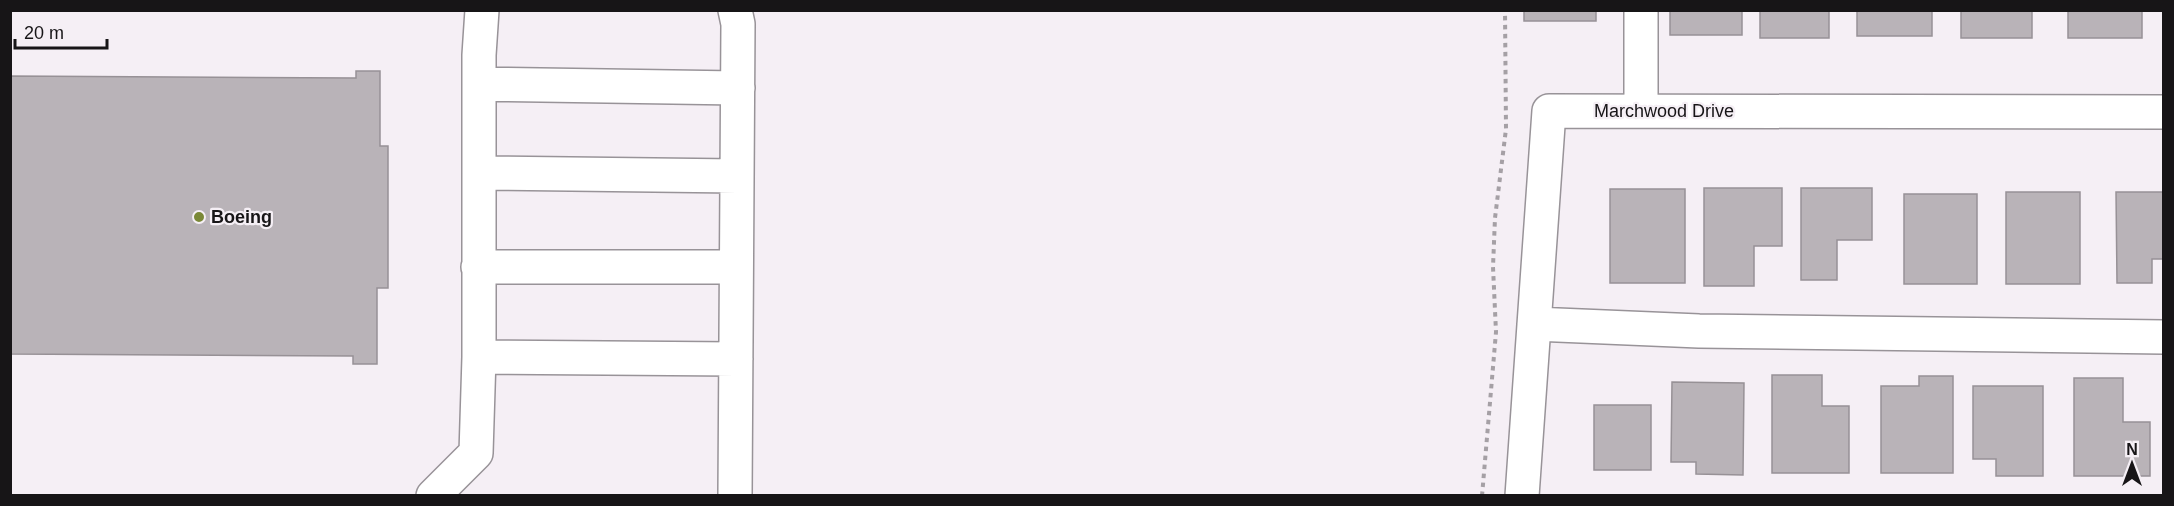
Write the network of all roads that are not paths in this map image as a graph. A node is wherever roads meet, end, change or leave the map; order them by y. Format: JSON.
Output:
{"nodes":[{"id":1,"x":482,"y":10,"type":"edge"},
{"id":2,"x":735,"y":10,"type":"edge"},
{"id":3,"x":1641,"y":10,"type":"edge"},
{"id":4,"x":479,"y":84,"type":"junction"},
{"id":5,"x":738,"y":88,"type":"junction"},
{"id":6,"x":1641,"y":111,"type":"junction"},
{"id":7,"x":2163,"y":112,"type":"edge"},
{"id":8,"x":479,"y":173,"type":"junction"},
{"id":9,"x":737,"y":176,"type":"junction"},
{"id":10,"x":478,"y":267,"type":"junction"},
{"id":11,"x":736,"y":267,"type":"junction"},
{"id":12,"x":1534,"y":324,"type":"junction"},
{"id":13,"x":2163,"y":337,"type":"edge"},
{"id":14,"x":479,"y":357,"type":"junction"},
{"id":15,"x":736,"y":359,"type":"junction"},
{"id":16,"x":433,"y":495,"type":"edge"},
{"id":17,"x":735,"y":495,"type":"edge"},
{"id":18,"x":1522,"y":495,"type":"edge"}],
"edges":[{"from":1,"to":4,"type":"street"},
{"from":2,"to":5,"type":"street"},
{"from":3,"to":6,"type":"street"},
{"from":4,"to":5,"type":"street"},
{"from":4,"to":8,"type":"street"},
{"from":5,"to":9,"type":"street"},
{"from":6,"to":7,"type":"street","name":"Marchwood Drive"},
{"from":6,"to":12,"type":"street","name":"Marchwood Drive"},
{"from":8,"to":9,"type":"street"},
{"from":8,"to":10,"type":"street"},
{"from":9,"to":11,"type":"street"},
{"from":10,"to":11,"type":"street"},
{"from":10,"to":14,"type":"street"},
{"from":11,"to":15,"type":"street"},
{"from":12,"to":13,"type":"street"},
{"from":12,"to":18,"type":"street","name":"Marchwood Drive"},
{"from":14,"to":15,"type":"street"},
{"from":14,"to":16,"type":"street"},
{"from":15,"to":17,"type":"street"}]}
